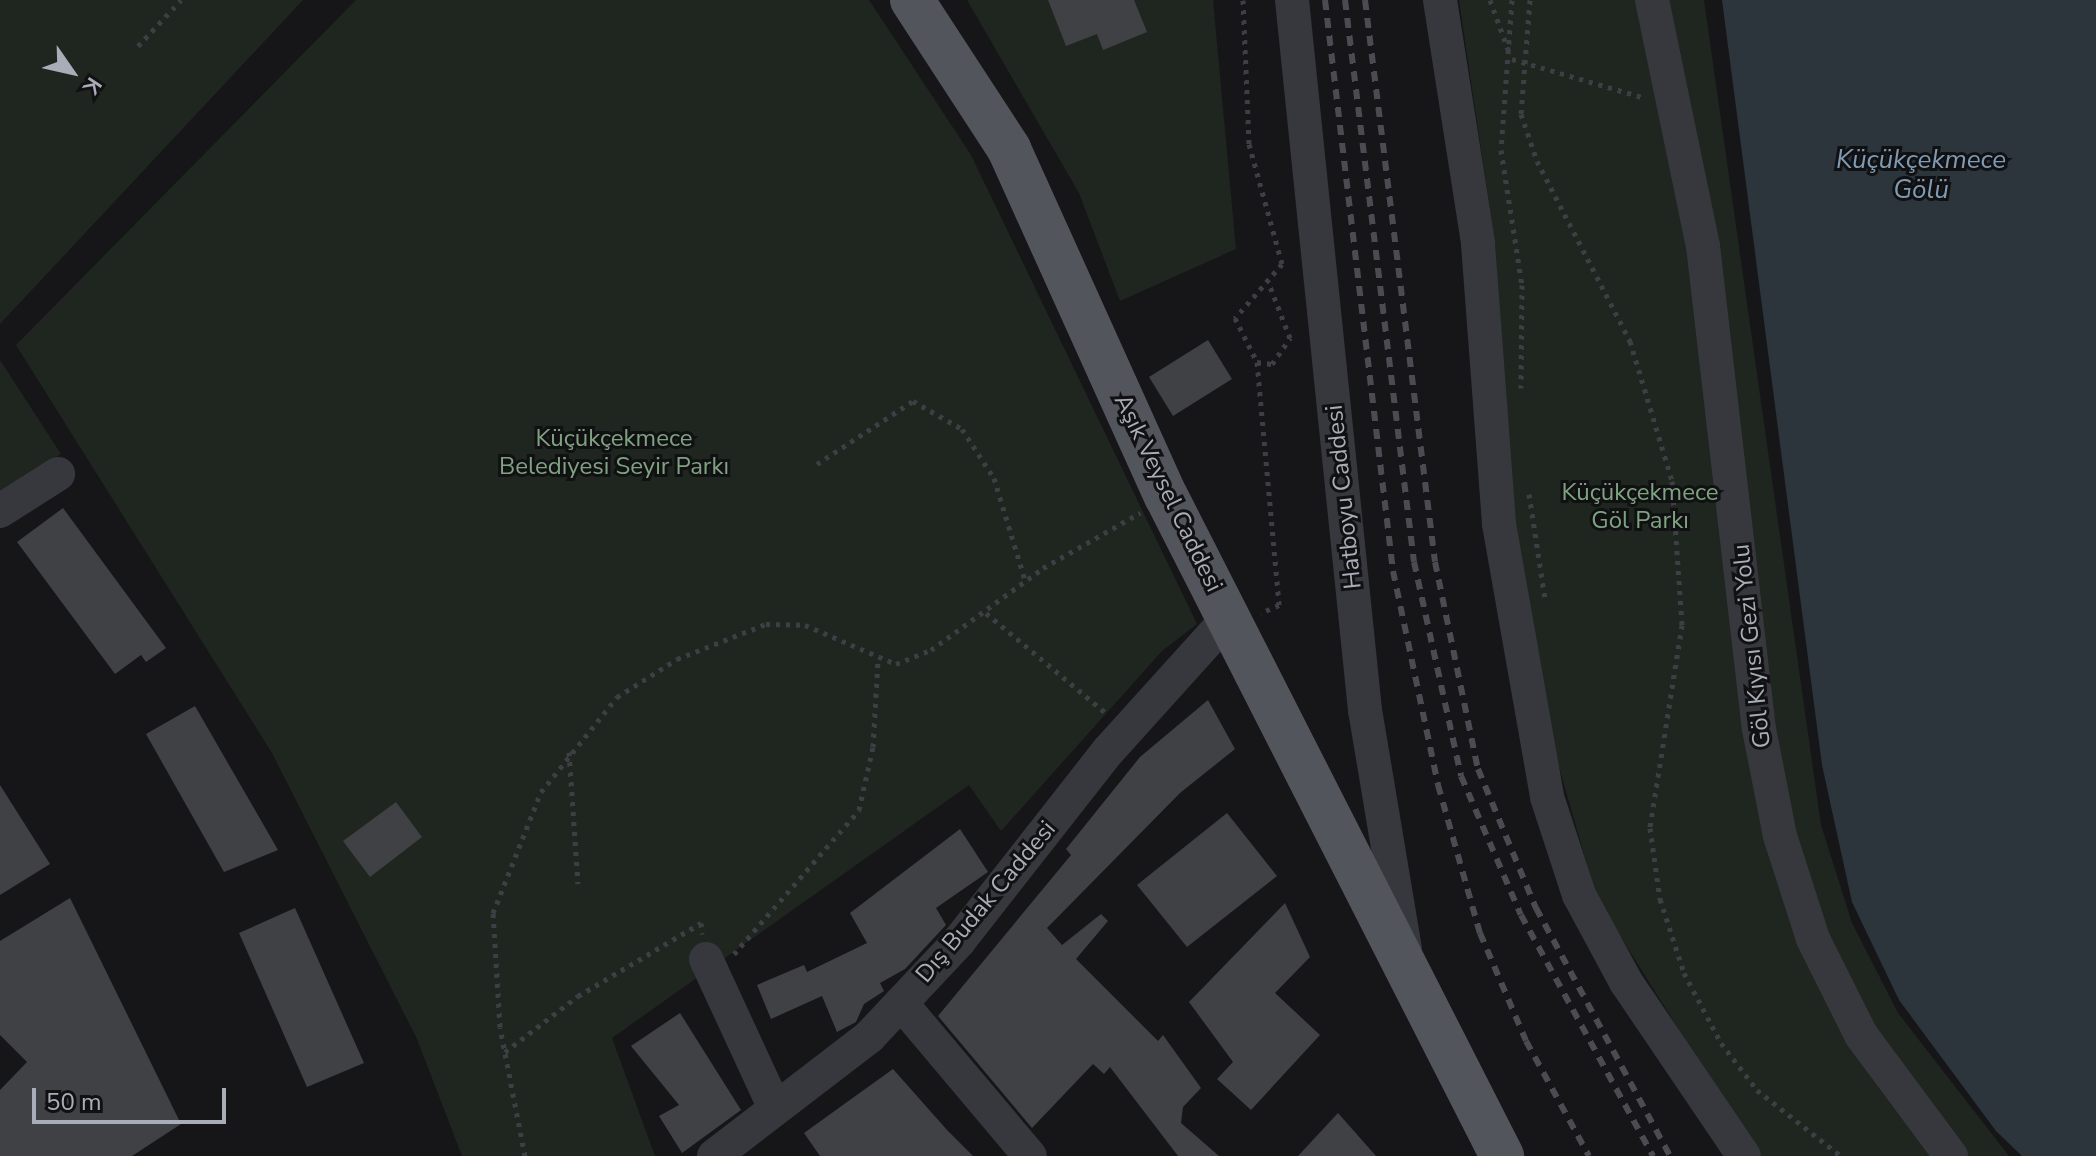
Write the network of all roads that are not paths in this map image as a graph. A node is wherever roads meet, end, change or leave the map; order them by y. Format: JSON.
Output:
{"nodes":[{"id":1,"x":912,"y":0,"type":"edge"},
{"id":2,"x":1292,"y":0,"type":"edge"},
{"id":3,"x":1440,"y":0,"type":"edge"},
{"id":4,"x":1652,"y":0,"type":"edge"},
{"id":5,"x":58,"y":474,"type":"dead end"},
{"id":6,"x":0,"y":511,"type":"edge"},
{"id":7,"x":1241,"y":617,"type":"junction"},
{"id":8,"x":706,"y":959,"type":"road end"},
{"id":9,"x":1413,"y":992,"type":"junction"},
{"id":10,"x":901,"y":1003,"type":"junction"},
{"id":11,"x":773,"y":1104,"type":"junction"},
{"id":12,"x":714,"y":1156,"type":"edge"},
{"id":13,"x":1030,"y":1156,"type":"edge"},
{"id":14,"x":1502,"y":1156,"type":"edge"},
{"id":15,"x":1744,"y":1156,"type":"edge"},
{"id":16,"x":1951,"y":1156,"type":"edge"}],
"edges":[{"from":1,"to":7,"type":"main road","name":"Aşık Veysel Caddesi"},
{"from":2,"to":9,"type":"street","name":"Hatboyu Caddesi"},
{"from":3,"to":15,"type":"street"},
{"from":4,"to":16,"type":"street","name":"Göl Kıyısı Gezi Yolu"},
{"from":5,"to":6,"type":"street"},
{"from":7,"to":9,"type":"main road","name":"Aşık Veysel Caddesi"},
{"from":7,"to":10,"type":"street","name":"Dış Budak Caddesi"},
{"from":8,"to":11,"type":"street"},
{"from":9,"to":14,"type":"main road","name":"Aşık Veysel Caddesi"},
{"from":10,"to":11,"type":"street","name":"Dış Budak Caddesi"},
{"from":10,"to":13,"type":"street"},
{"from":11,"to":12,"type":"street","name":"Dış Budak Caddesi"}]}
